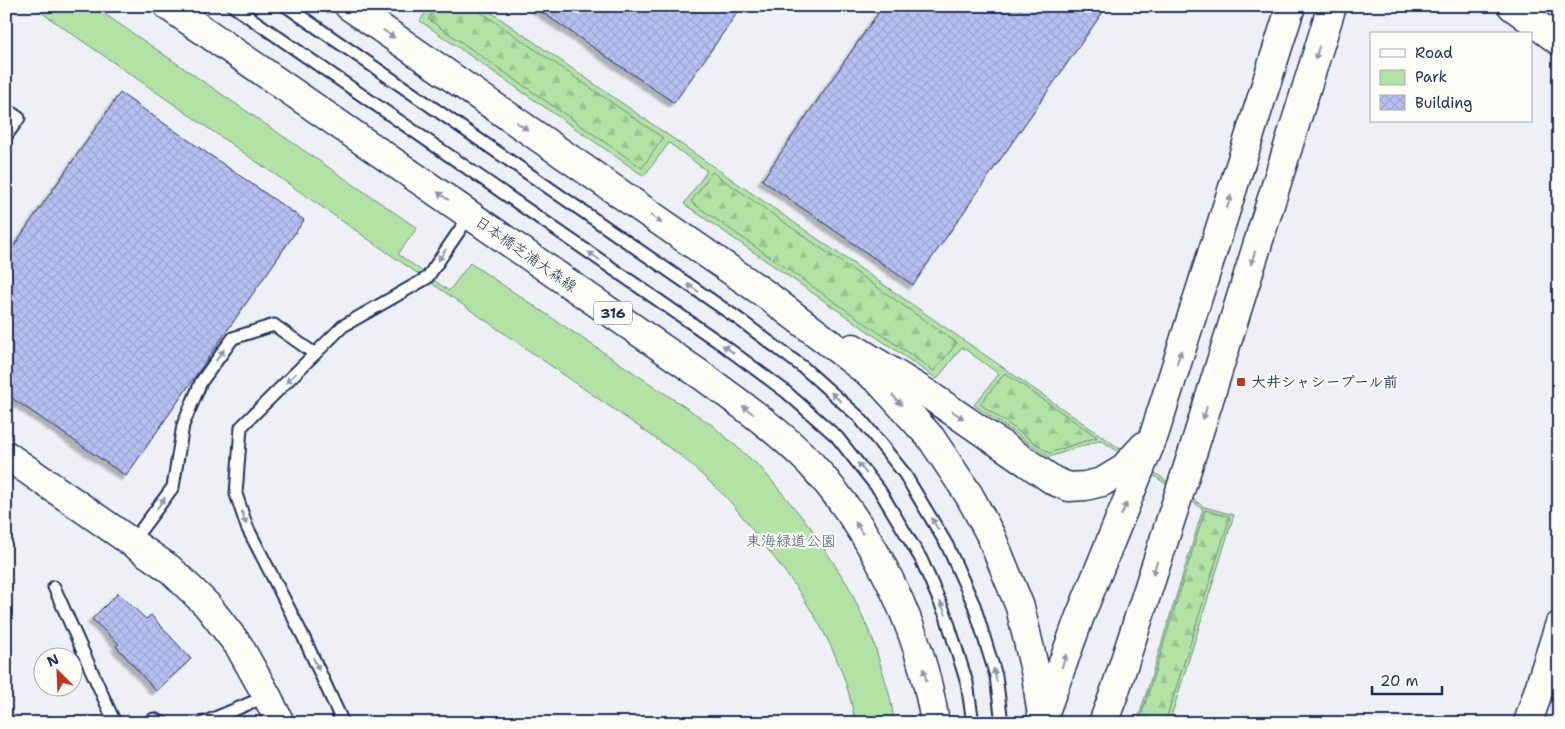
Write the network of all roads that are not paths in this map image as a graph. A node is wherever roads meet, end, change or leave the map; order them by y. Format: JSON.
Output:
{"nodes":[{"id":1,"x":168,"y":6,"type":"edge"},
{"id":2,"x":233,"y":6,"type":"edge"},
{"id":3,"x":286,"y":6,"type":"edge"},
{"id":4,"x":349,"y":6,"type":"edge"},
{"id":5,"x":1291,"y":6,"type":"edge"},
{"id":6,"x":1332,"y":6,"type":"edge"},
{"id":7,"x":1512,"y":6,"type":"edge"},
{"id":8,"x":1559,"y":41,"type":"edge"},
{"id":9,"x":6,"y":109,"type":"edge"},
{"id":10,"x":6,"y":136,"type":"edge"},
{"id":11,"x":470,"y":215,"type":"junction"},
{"id":12,"x":768,"y":296,"type":"junction"},
{"id":13,"x":315,"y":354,"type":"junction"},
{"id":14,"x":1154,"y":435,"type":"junction"},
{"id":15,"x":6,"y":455,"type":"edge"},
{"id":16,"x":132,"y":542,"type":"junction"},
{"id":17,"x":54,"y":587,"type":"dead end"},
{"id":18,"x":1559,"y":626,"type":"edge"},
{"id":19,"x":267,"y":696,"type":"junction"},
{"id":20,"x":1042,"y":721,"type":"edge"},
{"id":21,"x":115,"y":723,"type":"edge"},
{"id":22,"x":146,"y":723,"type":"edge"},
{"id":23,"x":163,"y":723,"type":"edge"},
{"id":24,"x":203,"y":723,"type":"edge"},
{"id":25,"x":280,"y":723,"type":"edge"},
{"id":26,"x":343,"y":723,"type":"edge"},
{"id":27,"x":935,"y":723,"type":"edge"},
{"id":28,"x":973,"y":723,"type":"edge"},
{"id":29,"x":1002,"y":723,"type":"edge"},
{"id":30,"x":1103,"y":723,"type":"edge"},
{"id":31,"x":1528,"y":723,"type":"edge"}],
"edges":[{"from":11,"to":1,"type":"street","name":"日本橋芝浦大森線","number":"316","one_way":true},
{"from":28,"to":2,"type":"lane","one_way":true},
{"from":29,"to":3,"type":"lane","one_way":true},
{"from":4,"to":12,"type":"street","one_way":true},
{"from":14,"to":5,"type":"street","one_way":true},
{"from":6,"to":30,"type":"street","one_way":true},
{"from":7,"to":8,"type":"street"},
{"from":9,"to":10,"type":"lane"},
{"from":11,"to":13,"type":"lane","one_way":true},
{"from":27,"to":11,"type":"street","name":"日本橋芝浦大森線","number":"316","one_way":true},
{"from":12,"to":14,"type":"street","one_way":true},
{"from":12,"to":20,"type":"street","one_way":true},
{"from":16,"to":13,"type":"lane","one_way":true},
{"from":13,"to":26,"type":"lane","one_way":true},
{"from":20,"to":14,"type":"street","one_way":true},
{"from":15,"to":16,"type":"street"},
{"from":16,"to":19,"type":"street"},
{"from":17,"to":21,"type":"lane"},
{"from":18,"to":31,"type":"street"},
{"from":19,"to":24,"type":"lane"},
{"from":19,"to":25,"type":"street"},
{"from":22,"to":23,"type":"lane"}]}
